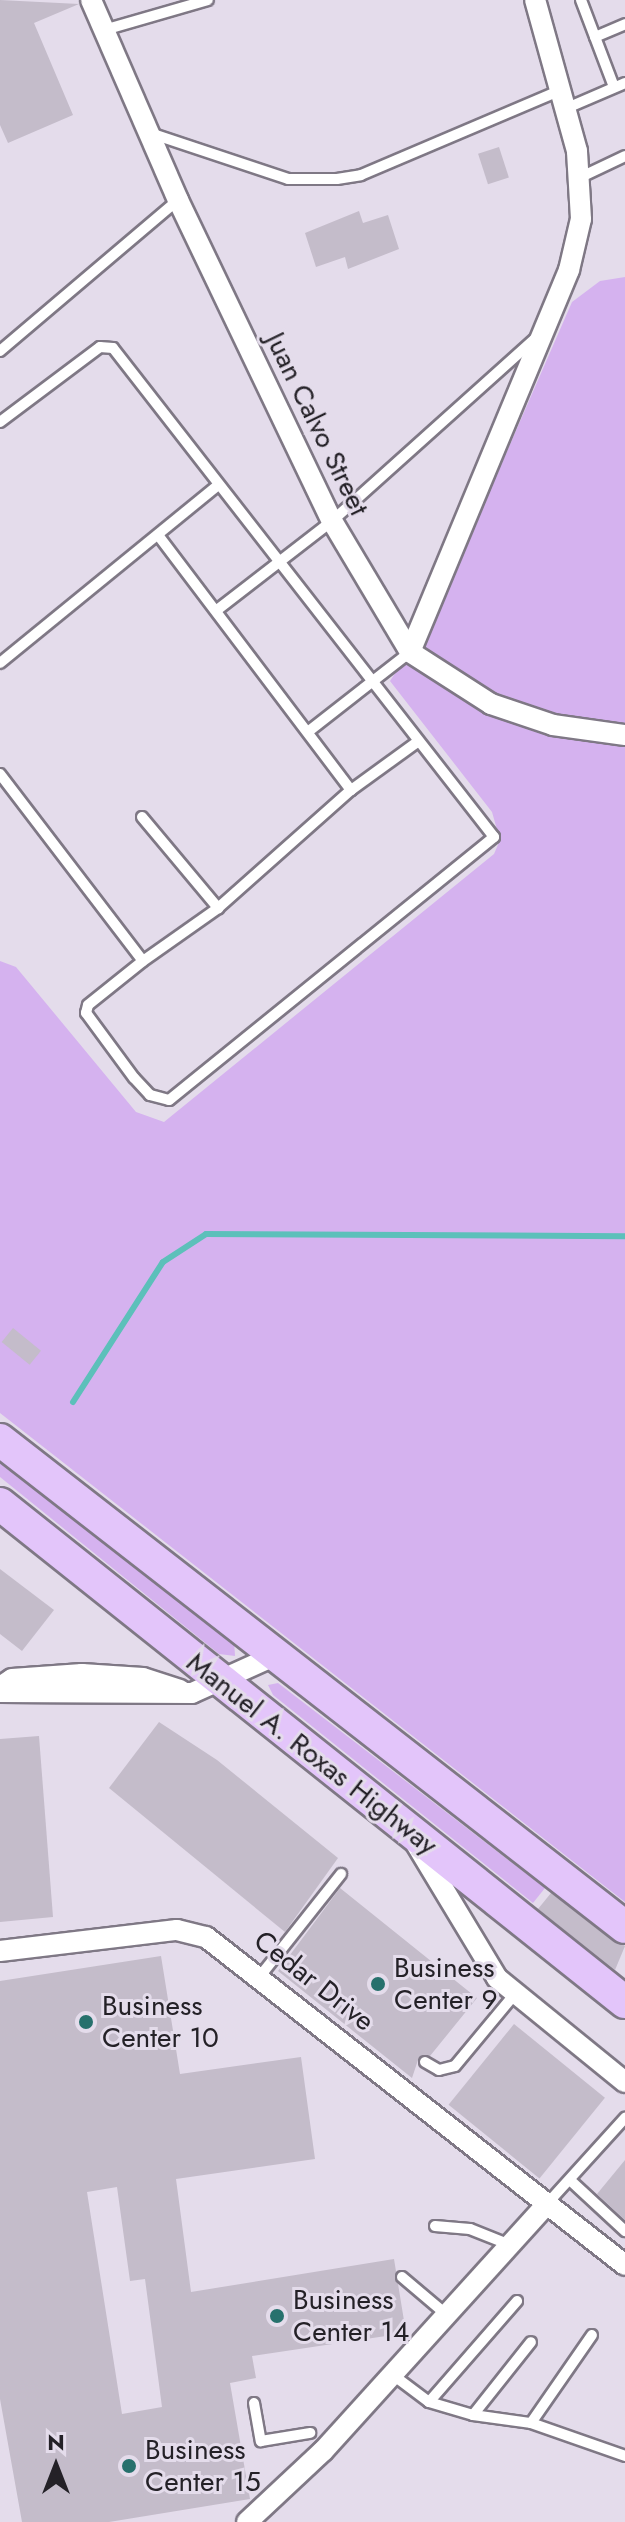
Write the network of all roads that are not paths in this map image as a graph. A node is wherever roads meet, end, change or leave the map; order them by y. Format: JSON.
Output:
{"nodes":[{"id":1,"x":91,"y":0,"type":"edge"},
{"id":2,"x":208,"y":0,"type":"edge"},
{"id":3,"x":535,"y":0,"type":"edge"},
{"id":4,"x":581,"y":0,"type":"edge"},
{"id":5,"x":625,"y":24,"type":"edge"},
{"id":6,"x":104,"y":30,"type":"junction"},
{"id":7,"x":595,"y":37,"type":"junction"},
{"id":8,"x":625,"y":83,"type":"edge"},
{"id":9,"x":614,"y":87,"type":"junction"},
{"id":10,"x":564,"y":99,"type":"junction"},
{"id":11,"x":148,"y":132,"type":"junction"},
{"id":12,"x":625,"y":156,"type":"edge"},
{"id":13,"x":581,"y":177,"type":"junction"},
{"id":14,"x":178,"y":200,"type":"junction"},
{"id":15,"x":541,"y":334,"type":"junction"},
{"id":16,"x":0,"y":351,"type":"edge"},
{"id":17,"x":0,"y":422,"type":"edge"},
{"id":18,"x":217,"y":486,"type":"junction"},
{"id":19,"x":332,"y":521,"type":"junction"},
{"id":20,"x":158,"y":535,"type":"junction"},
{"id":21,"x":278,"y":561,"type":"junction"},
{"id":22,"x":217,"y":610,"type":"junction"},
{"id":23,"x":410,"y":652,"type":"junction"},
{"id":24,"x":0,"y":663,"type":"edge"},
{"id":25,"x":371,"y":682,"type":"junction"},
{"id":26,"x":309,"y":731,"type":"junction"},
{"id":27,"x":625,"y":735,"type":"edge"},
{"id":28,"x":416,"y":743,"type":"junction"},
{"id":29,"x":0,"y":774,"type":"edge"},
{"id":30,"x":351,"y":790,"type":"junction"},
{"id":31,"x":142,"y":817,"type":"dead end"},
{"id":32,"x":218,"y":908,"type":"junction"},
{"id":33,"x":143,"y":961,"type":"junction"},
{"id":34,"x":0,"y":1440,"type":"edge"},
{"id":35,"x":0,"y":1504,"type":"edge"},
{"id":36,"x":276,"y":1655,"type":"junction"},
{"id":37,"x":206,"y":1689,"type":"junction"},
{"id":38,"x":0,"y":1690,"type":"edge"},
{"id":39,"x":406,"y":1828,"type":"junction"},
{"id":40,"x":341,"y":1874,"type":"dead end"},
{"id":41,"x":625,"y":1927,"type":"edge"},
{"id":42,"x":0,"y":1951,"type":"edge"},
{"id":43,"x":261,"y":1975,"type":"junction"},
{"id":44,"x":514,"y":1995,"type":"junction"},
{"id":45,"x":625,"y":2002,"type":"edge"},
{"id":46,"x":425,"y":2062,"type":"dead end"},
{"id":47,"x":625,"y":2082,"type":"edge"},
{"id":48,"x":625,"y":2118,"type":"edge"},
{"id":49,"x":571,"y":2181,"type":"junction"},
{"id":50,"x":546,"y":2205,"type":"junction"},
{"id":51,"x":435,"y":2226,"type":"dead end"},
{"id":52,"x":625,"y":2231,"type":"edge"},
{"id":53,"x":510,"y":2245,"type":"junction"},
{"id":54,"x":625,"y":2265,"type":"edge"},
{"id":55,"x":402,"y":2277,"type":"dead end"},
{"id":56,"x":517,"y":2301,"type":"dead end"},
{"id":57,"x":447,"y":2315,"type":"junction"},
{"id":58,"x":592,"y":2335,"type":"dead end"},
{"id":59,"x":531,"y":2342,"type":"dead end"},
{"id":60,"x":393,"y":2375,"type":"junction"},
{"id":61,"x":429,"y":2402,"type":"junction"},
{"id":62,"x":254,"y":2403,"type":"dead end"},
{"id":63,"x":473,"y":2415,"type":"junction"},
{"id":64,"x":531,"y":2423,"type":"junction"},
{"id":65,"x":310,"y":2433,"type":"dead end"},
{"id":66,"x":625,"y":2456,"type":"edge"},
{"id":67,"x":247,"y":2522,"type":"edge"}],
"edges":[{"from":1,"to":6,"type":"street","name":"Juan Calvo Street"},
{"from":2,"to":6,"type":"lane"},
{"from":3,"to":10,"type":"street"},
{"from":4,"to":7,"type":"lane"},
{"from":5,"to":7,"type":"lane"},
{"from":6,"to":11,"type":"street","name":"Juan Calvo Street"},
{"from":7,"to":9,"type":"lane"},
{"from":8,"to":9,"type":"lane"},
{"from":9,"to":10,"type":"lane"},
{"from":10,"to":11,"type":"lane"},
{"from":10,"to":13,"type":"street"},
{"from":11,"to":14,"type":"street","name":"Juan Calvo Street"},
{"from":12,"to":13,"type":"lane"},
{"from":13,"to":15,"type":"street"},
{"from":14,"to":16,"type":"lane"},
{"from":14,"to":19,"type":"street","name":"Juan Calvo Street"},
{"from":15,"to":19,"type":"lane"},
{"from":15,"to":23,"type":"street"},
{"from":17,"to":18,"type":"lane"},
{"from":18,"to":20,"type":"lane"},
{"from":18,"to":21,"type":"lane"},
{"from":19,"to":21,"type":"lane"},
{"from":19,"to":23,"type":"street","name":"Juan Calvo Street"},
{"from":20,"to":22,"type":"lane"},
{"from":20,"to":24,"type":"lane"},
{"from":21,"to":22,"type":"lane"},
{"from":21,"to":25,"type":"lane"},
{"from":22,"to":26,"type":"lane"},
{"from":23,"to":25,"type":"lane"},
{"from":23,"to":27,"type":"street","name":"Juan Calvo Street"},
{"from":25,"to":26,"type":"lane"},
{"from":25,"to":28,"type":"lane"},
{"from":26,"to":30,"type":"lane"},
{"from":28,"to":30,"type":"lane"},
{"from":28,"to":33,"type":"lane"},
{"from":29,"to":33,"type":"lane"},
{"from":30,"to":32,"type":"lane"},
{"from":31,"to":32,"type":"lane"},
{"from":32,"to":33,"type":"lane"},
{"from":34,"to":36,"type":"main road","name":"Manuel A. Roxas Highway"},
{"from":35,"to":37,"type":"main road","name":"Manuel A. Roxas Highway"},
{"from":36,"to":37,"type":"street"},
{"from":36,"to":41,"type":"main road","name":"Manuel A. Roxas Highway"},
{"from":37,"to":38,"type":"street"},
{"from":37,"to":39,"type":"main road","name":"Manuel A. Roxas Highway"},
{"from":39,"to":44,"type":"street"},
{"from":39,"to":45,"type":"main road","name":"Manuel A. Roxas Highway"},
{"from":40,"to":43,"type":"lane"},
{"from":42,"to":43,"type":"street","name":"Cedar Drive"},
{"from":43,"to":50,"type":"street","name":"Cedar Drive"},
{"from":44,"to":46,"type":"lane"},
{"from":44,"to":47,"type":"street"},
{"from":48,"to":49,"type":"lane"},
{"from":49,"to":50,"type":"lane"},
{"from":49,"to":52,"type":"lane"},
{"from":50,"to":53,"type":"street"},
{"from":50,"to":54,"type":"street","name":"Cedar Drive"},
{"from":51,"to":53,"type":"lane"},
{"from":53,"to":57,"type":"street"},
{"from":55,"to":57,"type":"lane"},
{"from":56,"to":61,"type":"lane"},
{"from":57,"to":60,"type":"street"},
{"from":58,"to":64,"type":"lane"},
{"from":59,"to":63,"type":"lane"},
{"from":60,"to":61,"type":"lane"},
{"from":60,"to":67,"type":"street"},
{"from":61,"to":63,"type":"lane"},
{"from":62,"to":65,"type":"lane"},
{"from":63,"to":64,"type":"lane"},
{"from":64,"to":66,"type":"lane"}]}
